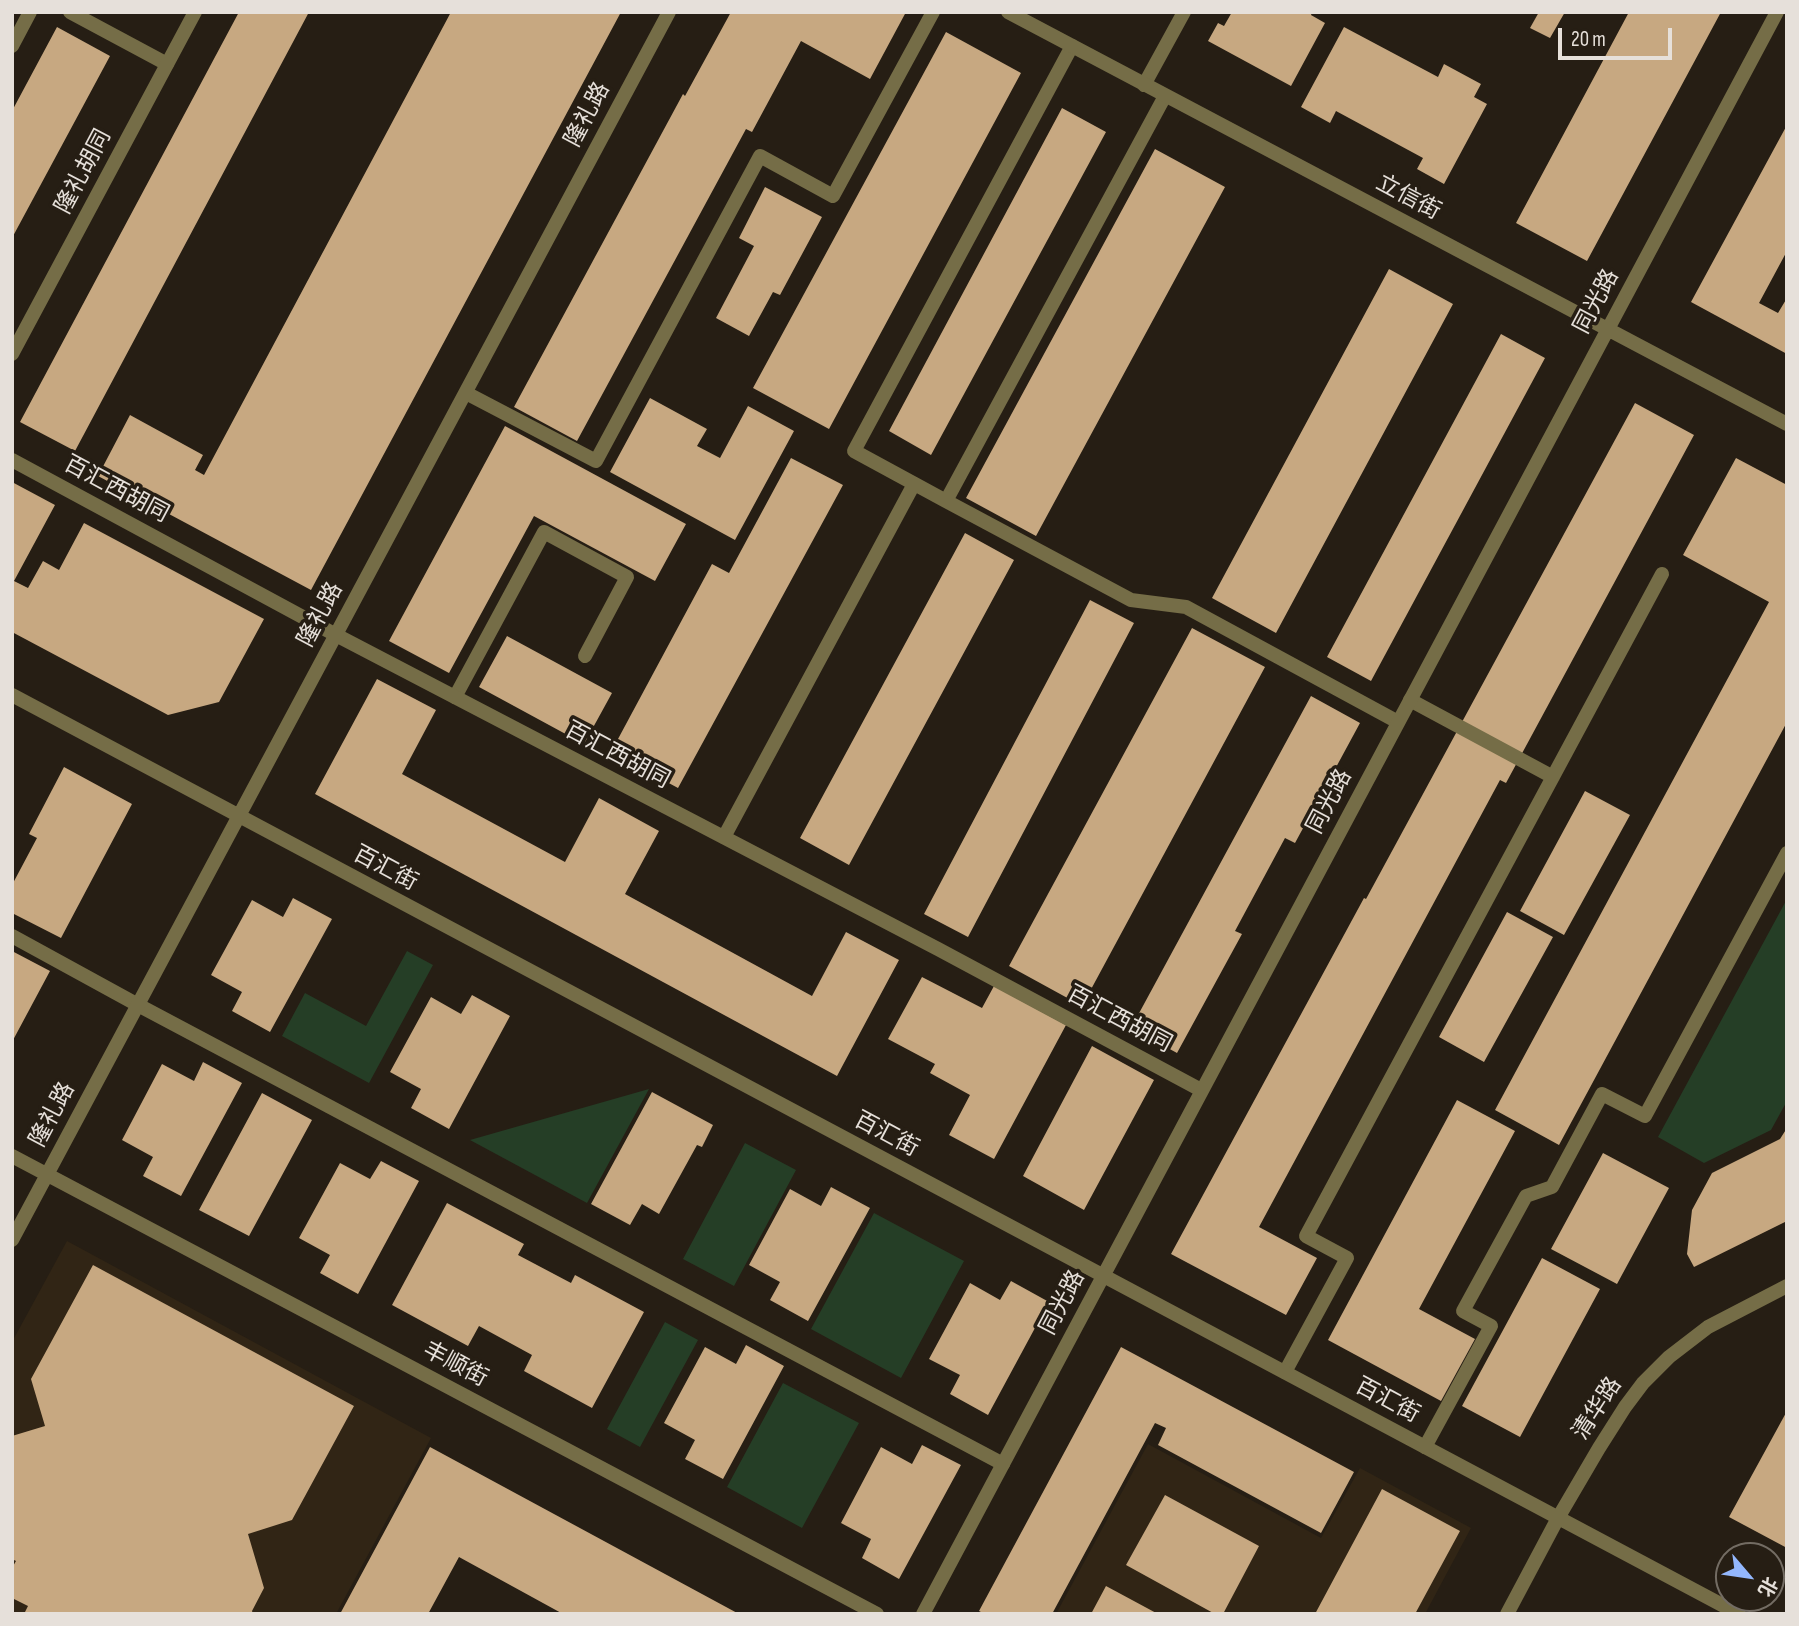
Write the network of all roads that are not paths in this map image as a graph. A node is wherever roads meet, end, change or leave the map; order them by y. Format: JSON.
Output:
{"nodes":[{"id":1,"x":30,"y":12,"type":"edge"},
{"id":2,"x":71,"y":12,"type":"edge"},
{"id":3,"x":195,"y":12,"type":"edge"},
{"id":4,"x":669,"y":12,"type":"edge"},
{"id":5,"x":933,"y":12,"type":"edge"},
{"id":6,"x":1008,"y":12,"type":"edge"},
{"id":7,"x":1184,"y":12,"type":"edge"},
{"id":8,"x":1777,"y":12,"type":"edge"},
{"id":9,"x":12,"y":46,"type":"edge"},
{"id":10,"x":1072,"y":46,"type":"junction"},
{"id":11,"x":167,"y":64,"type":"junction"},
{"id":12,"x":1144,"y":85,"type":"junction"},
{"id":13,"x":1165,"y":96,"type":"junction"},
{"id":14,"x":1608,"y":330,"type":"junction"},
{"id":15,"x":12,"y":354,"type":"edge"},
{"id":16,"x":466,"y":393,"type":"junction"},
{"id":17,"x":1787,"y":424,"type":"edge"},
{"id":18,"x":12,"y":460,"type":"edge"},
{"id":19,"x":914,"y":484,"type":"junction"},
{"id":20,"x":946,"y":501,"type":"junction"},
{"id":21,"x":1662,"y":574,"type":"dead end"},
{"id":22,"x":336,"y":635,"type":"junction"},
{"id":23,"x":585,"y":656,"type":"dead end"},
{"id":24,"x":12,"y":695,"type":"edge"},
{"id":25,"x":455,"y":697,"type":"junction"},
{"id":26,"x":1410,"y":700,"type":"junction"},
{"id":27,"x":1398,"y":722,"type":"junction"},
{"id":28,"x":1553,"y":778,"type":"junction"},
{"id":29,"x":239,"y":816,"type":"junction"},
{"id":30,"x":724,"y":838,"type":"junction"},
{"id":31,"x":1787,"y":853,"type":"edge"},
{"id":32,"x":12,"y":936,"type":"edge"},
{"id":33,"x":138,"y":1005,"type":"junction"},
{"id":34,"x":1201,"y":1090,"type":"junction"},
{"id":35,"x":12,"y":1156,"type":"edge"},
{"id":36,"x":47,"y":1174,"type":"junction"},
{"id":37,"x":12,"y":1240,"type":"edge"},
{"id":38,"x":1103,"y":1276,"type":"junction"},
{"id":39,"x":1787,"y":1286,"type":"edge"},
{"id":40,"x":1285,"y":1372,"type":"junction"},
{"id":41,"x":1425,"y":1447,"type":"junction"},
{"id":42,"x":1003,"y":1464,"type":"junction"},
{"id":43,"x":1558,"y":1518,"type":"junction"},
{"id":44,"x":877,"y":1614,"type":"edge"},
{"id":45,"x":923,"y":1614,"type":"edge"},
{"id":46,"x":1507,"y":1614,"type":"edge"},
{"id":47,"x":1739,"y":1614,"type":"edge"}],
"edges":[{"from":1,"to":9,"type":"street"},
{"from":2,"to":11,"type":"street"},
{"from":3,"to":11,"type":"street","name":"隆礼胡同"},
{"from":4,"to":16,"type":"street","name":"隆礼路"},
{"from":5,"to":16,"type":"street"},
{"from":6,"to":10,"type":"street","name":"立信街"},
{"from":7,"to":12,"type":"street"},
{"from":8,"to":14,"type":"street","name":"同光路"},
{"from":10,"to":12,"type":"street","name":"立信街"},
{"from":10,"to":19,"type":"street"},
{"from":11,"to":15,"type":"street","name":"隆礼胡同"},
{"from":12,"to":13,"type":"street","name":"立信街"},
{"from":13,"to":14,"type":"street","name":"立信街"},
{"from":13,"to":20,"type":"street"},
{"from":14,"to":17,"type":"street","name":"立信街"},
{"from":14,"to":26,"type":"street","name":"同光路"},
{"from":16,"to":22,"type":"street","name":"隆礼路"},
{"from":18,"to":22,"type":"street","name":"百汇西胡同"},
{"from":19,"to":20,"type":"street"},
{"from":19,"to":30,"type":"street"},
{"from":20,"to":27,"type":"street"},
{"from":21,"to":28,"type":"street"},
{"from":22,"to":25,"type":"street","name":"百汇西胡同"},
{"from":22,"to":29,"type":"street","name":"隆礼路"},
{"from":23,"to":25,"type":"street"},
{"from":24,"to":29,"type":"street","name":"百汇街"},
{"from":25,"to":30,"type":"street","name":"百汇西胡同"},
{"from":26,"to":27,"type":"street","name":"同光路"},
{"from":26,"to":28,"type":"street"},
{"from":27,"to":34,"type":"street","name":"同光路"},
{"from":28,"to":40,"type":"street"},
{"from":29,"to":33,"type":"street","name":"隆礼路"},
{"from":29,"to":38,"type":"street","name":"百汇街"},
{"from":30,"to":34,"type":"street","name":"百汇西胡同"},
{"from":31,"to":41,"type":"street"},
{"from":32,"to":33,"type":"street"},
{"from":33,"to":36,"type":"street","name":"隆礼路"},
{"from":33,"to":42,"type":"street"},
{"from":34,"to":38,"type":"street","name":"同光路"},
{"from":35,"to":36,"type":"street","name":"丰顺街"},
{"from":36,"to":37,"type":"street","name":"隆礼路"},
{"from":36,"to":44,"type":"street","name":"丰顺街"},
{"from":38,"to":40,"type":"street","name":"百汇街"},
{"from":38,"to":42,"type":"street","name":"同光路"},
{"from":39,"to":43,"type":"street","name":"清华路"},
{"from":40,"to":41,"type":"street","name":"百汇街"},
{"from":41,"to":43,"type":"street","name":"百汇街"},
{"from":42,"to":45,"type":"street","name":"同光路"},
{"from":43,"to":46,"type":"street","name":"清华路"},
{"from":43,"to":47,"type":"street","name":"百汇街"}]}
